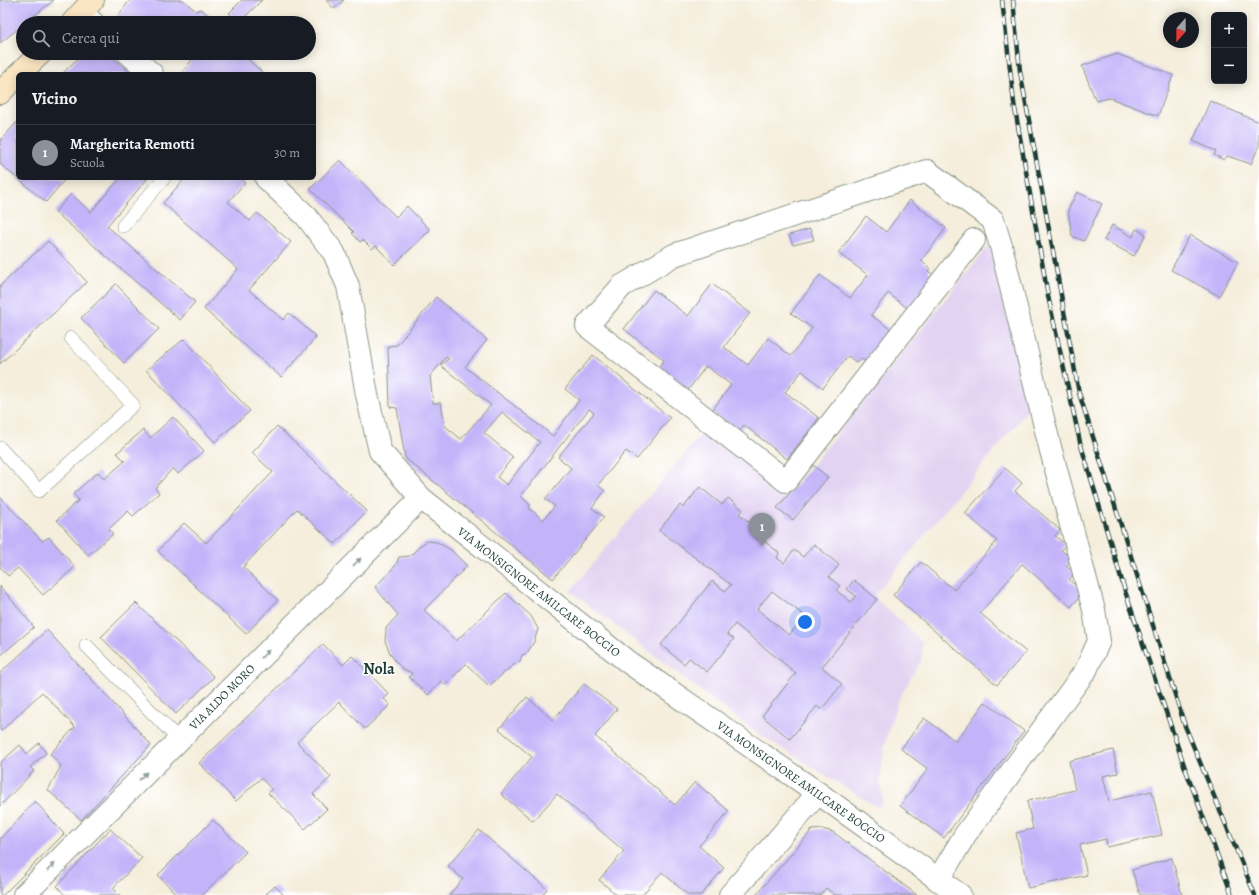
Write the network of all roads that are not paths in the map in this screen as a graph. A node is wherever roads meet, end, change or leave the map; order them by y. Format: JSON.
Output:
{"nodes":[{"id":1,"x":34,"y":60,"type":"edge"},
{"id":2,"x":136,"y":60,"type":"edge"},
{"id":3,"x":22,"y":72,"type":"edge"},
{"id":4,"x":150,"y":72,"type":"edge"},
{"id":5,"x":16,"y":78,"type":"edge"},
{"id":6,"x":0,"y":93,"type":"edge"},
{"id":7,"x":162,"y":180,"type":"edge"},
{"id":8,"x":268,"y":180,"type":"edge"},
{"id":9,"x":123,"y":226,"type":"dead end"},
{"id":10,"x":974,"y":240,"type":"dead end"},
{"id":11,"x":71,"y":338,"type":"dead end"},
{"id":12,"x":0,"y":448,"type":"edge"},
{"id":13,"x":421,"y":498,"type":"junction"},
{"id":14,"x":86,"y":645,"type":"dead end"},
{"id":15,"x":179,"y":740,"type":"junction"},
{"id":16,"x":818,"y":793,"type":"junction"},
{"id":17,"x":938,"y":880,"type":"junction"},
{"id":18,"x":24,"y":895,"type":"edge"},
{"id":19,"x":730,"y":895,"type":"edge"},
{"id":20,"x":960,"y":895,"type":"edge"}],
"edges":[{"from":1,"to":3,"type":"main road"},
{"from":2,"to":4,"type":"street"},
{"from":5,"to":6,"type":"main road"},
{"from":7,"to":9,"type":"lane"},
{"from":8,"to":13,"type":"street","name":"VIA MONSIGNORE AMILCARE BOCCIO"},
{"from":10,"to":17,"type":"street"},
{"from":11,"to":12,"type":"lane"},
{"from":15,"to":13,"type":"street","name":"VIA ALDO MORO","one_way":true},
{"from":13,"to":16,"type":"street","name":"VIA MONSIGNORE AMILCARE BOCCIO"},
{"from":14,"to":15,"type":"lane"},
{"from":18,"to":15,"type":"street","name":"VIA ALDO MORO","one_way":true},
{"from":16,"to":17,"type":"street","name":"VIA MONSIGNORE AMILCARE BOCCIO"},
{"from":16,"to":19,"type":"street"},
{"from":17,"to":20,"type":"street","name":"VIA MONSIGNORE AMILCARE BOCCIO"}]}
